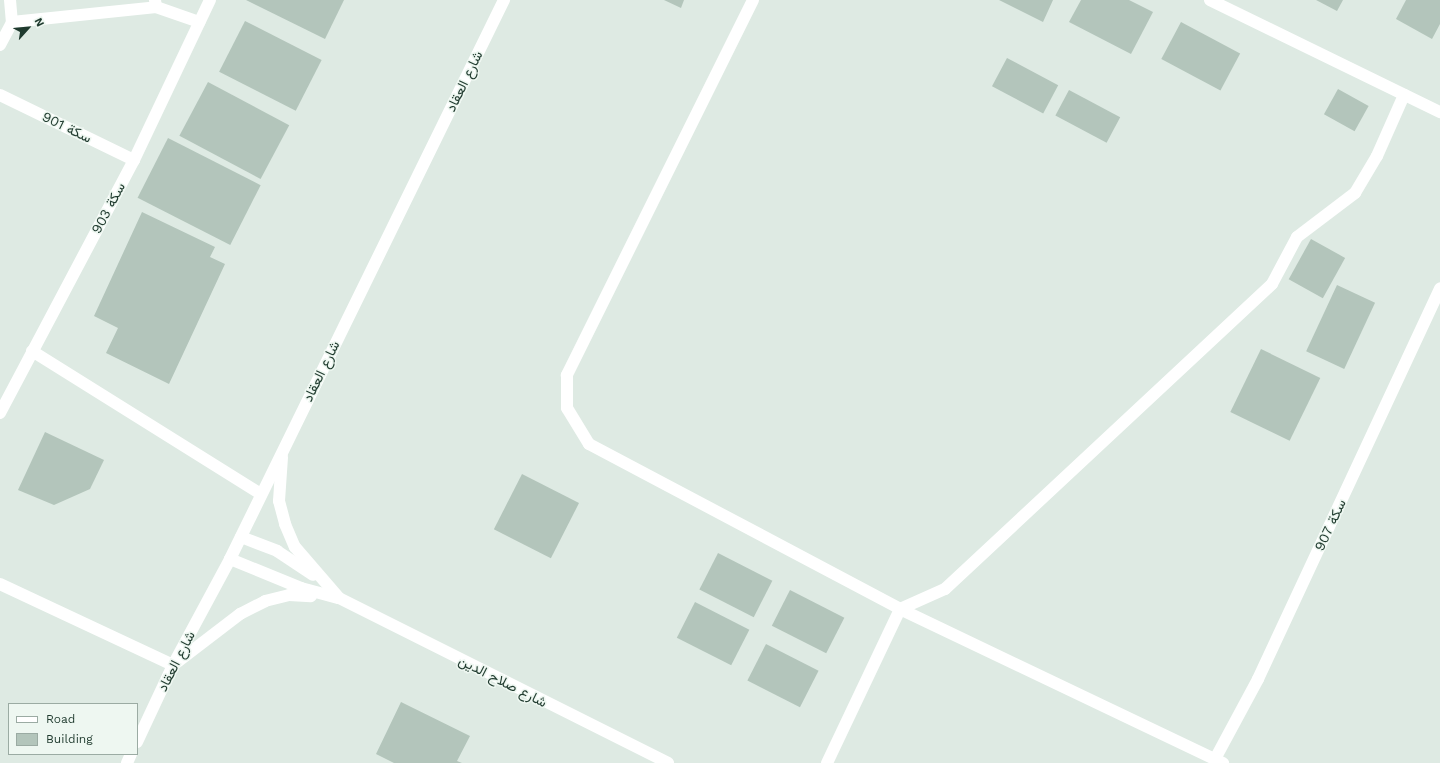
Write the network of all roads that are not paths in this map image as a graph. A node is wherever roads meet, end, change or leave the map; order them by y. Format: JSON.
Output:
{"nodes":[{"id":1,"x":10,"y":0,"type":"edge"},
{"id":2,"x":210,"y":0,"type":"edge"},
{"id":3,"x":504,"y":0,"type":"edge"},
{"id":4,"x":753,"y":0,"type":"edge"},
{"id":5,"x":1210,"y":0,"type":"edge"},
{"id":6,"x":156,"y":4,"type":"edge"},
{"id":7,"x":12,"y":22,"type":"junction"},
{"id":8,"x":199,"y":22,"type":"junction"},
{"id":9,"x":0,"y":45,"type":"edge"},
{"id":10,"x":0,"y":95,"type":"edge"},
{"id":11,"x":1404,"y":95,"type":"junction"},
{"id":12,"x":1440,"y":112,"type":"edge"},
{"id":13,"x":134,"y":160,"type":"junction"},
{"id":14,"x":1440,"y":288,"type":"edge"},
{"id":15,"x":32,"y":351,"type":"junction"},
{"id":16,"x":0,"y":413,"type":"edge"},
{"id":17,"x":283,"y":450,"type":"junction"},
{"id":18,"x":261,"y":494,"type":"junction"},
{"id":19,"x":241,"y":537,"type":"junction"},
{"id":20,"x":230,"y":560,"type":"junction"},
{"id":21,"x":0,"y":584,"type":"edge"},
{"id":22,"x":338,"y":598,"type":"junction"},
{"id":23,"x":900,"y":609,"type":"junction"},
{"id":24,"x":173,"y":665,"type":"junction"},
{"id":25,"x":138,"y":740,"type":"edge"},
{"id":26,"x":1219,"y":761,"type":"edge"},
{"id":27,"x":668,"y":763,"type":"edge"},
{"id":28,"x":827,"y":763,"type":"edge"}],
"edges":[{"from":1,"to":7,"type":"street"},
{"from":2,"to":8,"type":"street","name":"سكة 903"},
{"from":3,"to":17,"type":"street","name":"شارع العقاد"},
{"from":4,"to":23,"type":"street"},
{"from":5,"to":11,"type":"street"},
{"from":6,"to":7,"type":"street"},
{"from":6,"to":8,"type":"street"},
{"from":7,"to":9,"type":"street"},
{"from":8,"to":13,"type":"street","name":"سكة 903"},
{"from":10,"to":13,"type":"street","name":"سكة 901"},
{"from":11,"to":12,"type":"street"},
{"from":11,"to":23,"type":"street"},
{"from":13,"to":15,"type":"street","name":"سكة 903"},
{"from":14,"to":26,"type":"street","name":"سكة 907"},
{"from":15,"to":16,"type":"street","name":"سكة 903"},
{"from":15,"to":18,"type":"street"},
{"from":17,"to":18,"type":"street","name":"شارع العقاد"},
{"from":17,"to":22,"type":"street"},
{"from":18,"to":19,"type":"street","name":"شارع العقاد"},
{"from":19,"to":20,"type":"street","name":"شارع العقاد"},
{"from":19,"to":22,"type":"street","name":"شارع صلاح الدين"},
{"from":20,"to":22,"type":"street","name":"شارع صلاح الدين"},
{"from":20,"to":24,"type":"street","name":"شارع العقاد"},
{"from":21,"to":24,"type":"street"},
{"from":22,"to":24,"type":"street"},
{"from":22,"to":27,"type":"street","name":"شارع صلاح الدين"},
{"from":23,"to":26,"type":"street"},
{"from":23,"to":28,"type":"street"},
{"from":24,"to":25,"type":"street","name":"شارع العقاد"}]}
